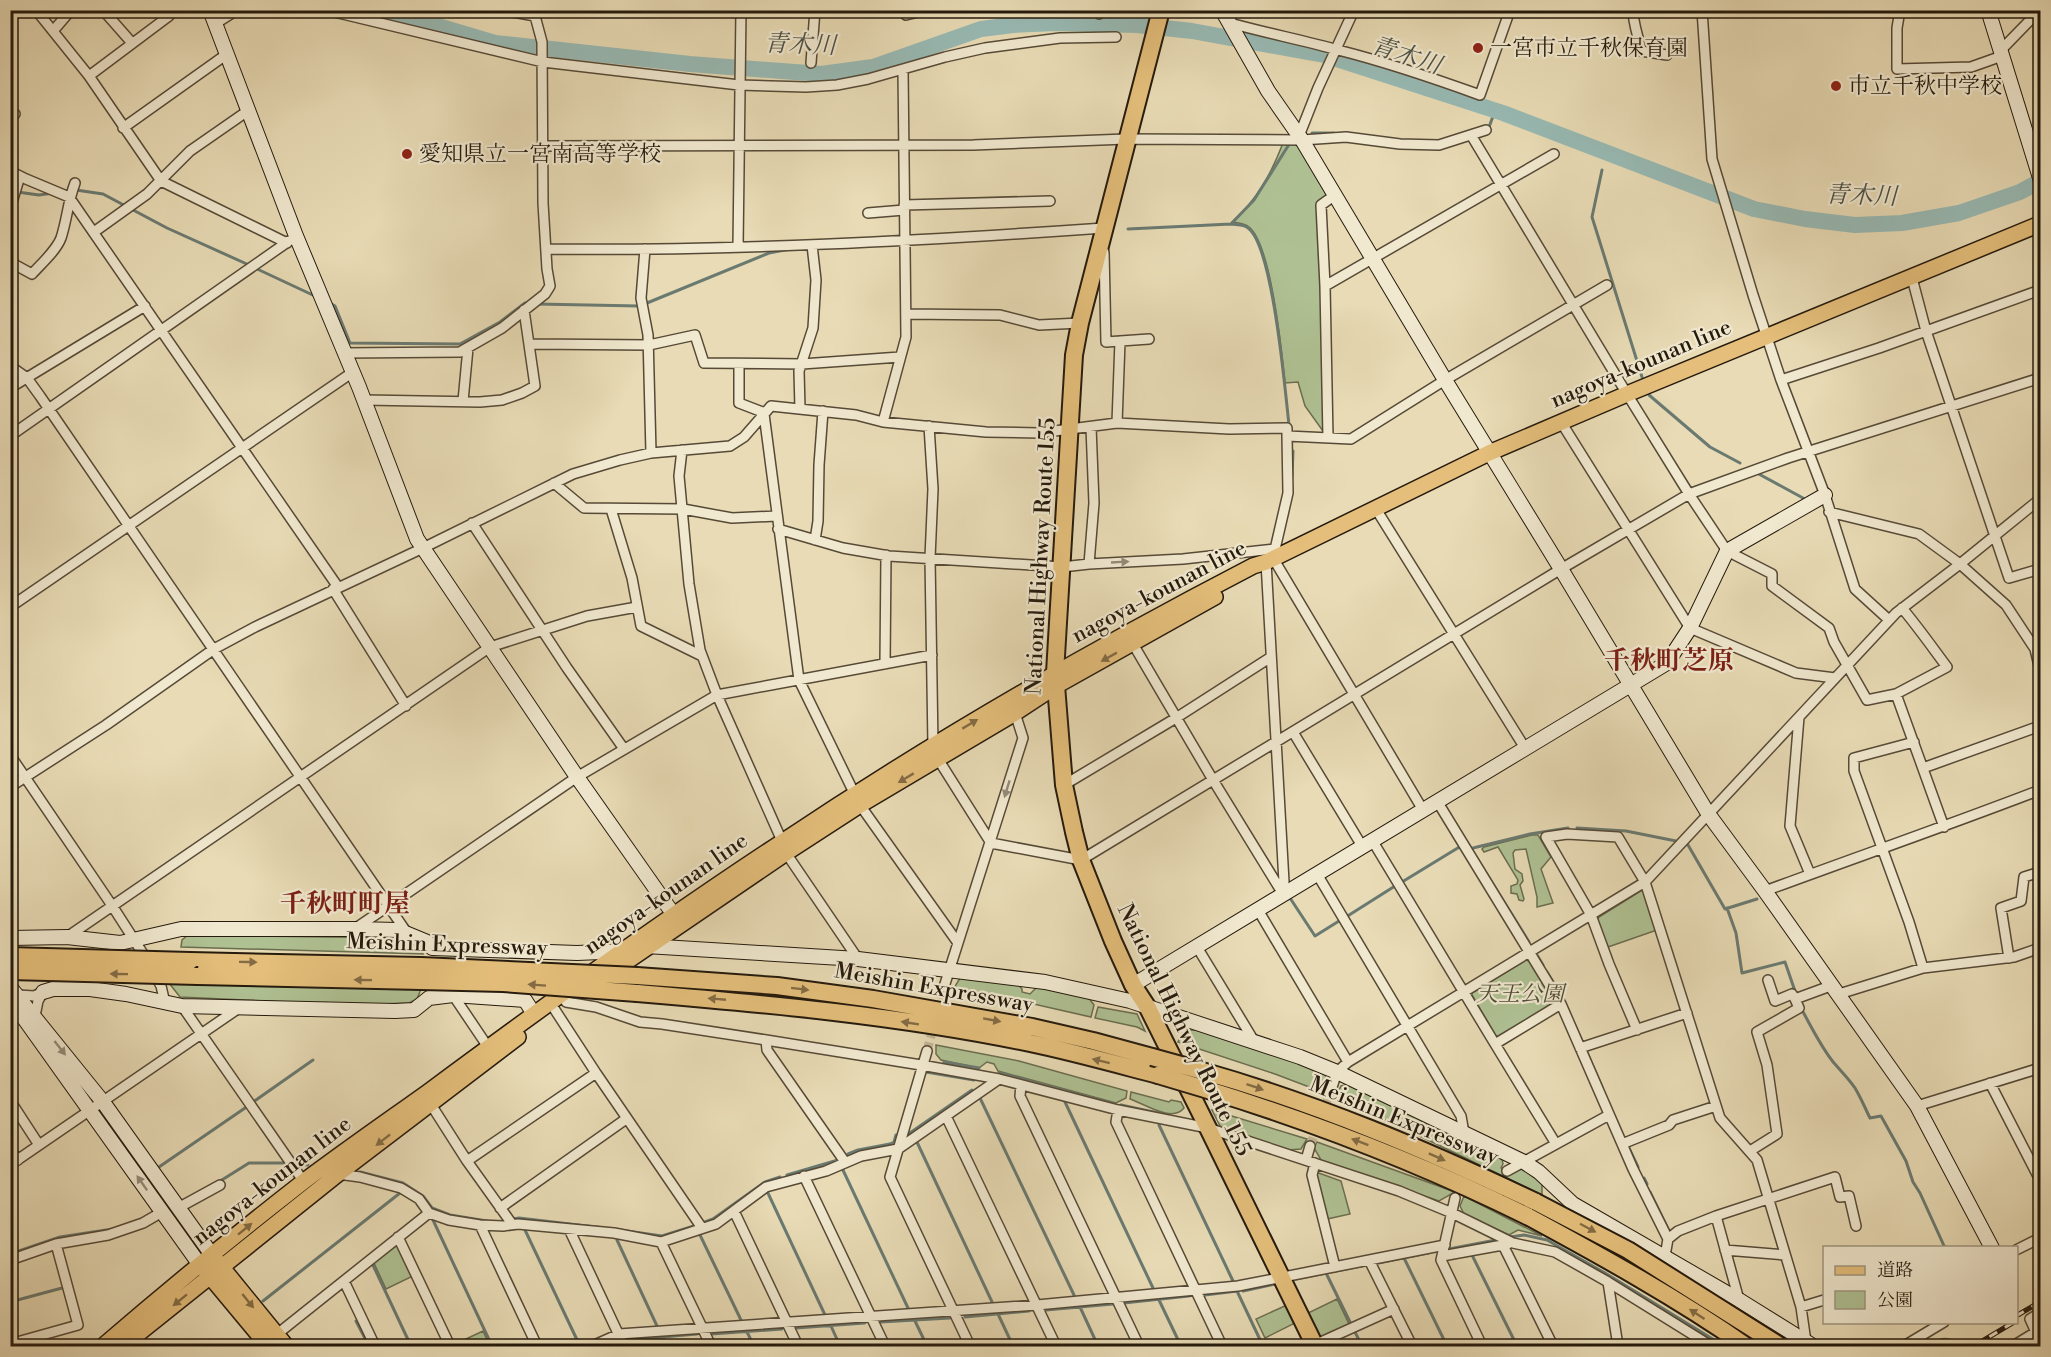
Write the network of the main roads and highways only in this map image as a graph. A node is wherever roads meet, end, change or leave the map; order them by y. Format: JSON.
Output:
{"nodes":[{"id":1,"x":1160,"y":15,"type":"edge"},
{"id":2,"x":2040,"y":224,"type":"edge"},
{"id":3,"x":1272,"y":556,"type":"junction"},
{"id":4,"x":1055,"y":680,"type":"junction"},
{"id":5,"x":936,"y":753,"type":"junction"},
{"id":6,"x":784,"y":847,"type":"junction"},
{"id":7,"x":10,"y":956,"type":"edge"},
{"id":8,"x":10,"y":971,"type":"edge"},
{"id":9,"x":421,"y":973,"type":"junction"},
{"id":10,"x":637,"y":984,"type":"junction"},
{"id":11,"x":211,"y":1266,"type":"junction"},
{"id":12,"x":268,"y":1343,"type":"edge"},
{"id":13,"x":1314,"y":1346,"type":"edge"},
{"id":14,"x":103,"y":1347,"type":"edge"},
{"id":15,"x":123,"y":1347,"type":"edge"},
{"id":16,"x":286,"y":1347,"type":"edge"},
{"id":17,"x":1746,"y":1347,"type":"edge"},
{"id":18,"x":1780,"y":1347,"type":"edge"}],
"edges":[{"from":1,"to":4,"type":"highway","name":"National Highway Route 155"},
{"from":2,"to":3,"type":"main road","name":"nagoya-kounan line"},
{"from":3,"to":4,"type":"main road","name":"nagoya-kounan line"},
{"from":3,"to":4,"type":"main road","name":"nagoya-kounan line","one_way":true},
{"from":5,"to":4,"type":"main road","name":"nagoya-kounan line","one_way":true},
{"from":4,"to":5,"type":"main road","name":"nagoya-kounan line"},
{"from":4,"to":13,"type":"highway","name":"National Highway Route 155"},
{"from":5,"to":6,"type":"main road","name":"nagoya-kounan line"},
{"from":6,"to":11,"type":"main road","name":"nagoya-kounan line","one_way":true},
{"from":11,"to":6,"type":"main road","name":"nagoya-kounan line","one_way":true},
{"from":7,"to":9,"type":"highway","name":"Meishin Expressway","one_way":true,"bridge":true},
{"from":9,"to":8,"type":"highway","name":"Meishin Expressway","one_way":true,"bridge":true},
{"from":9,"to":10,"type":"highway","name":"Meishin Expressway","bridge":true},
{"from":17,"to":10,"type":"highway","name":"Meishin Expressway","one_way":true,"bridge":true},
{"from":10,"to":18,"type":"highway","name":"Meishin Expressway","one_way":true,"bridge":true},
{"from":11,"to":12,"type":"main road"},
{"from":11,"to":14,"type":"main road","name":"nagoya-kounan line"},
{"from":11,"to":15,"type":"main road","name":"nagoya-kounan line","one_way":true},
{"from":12,"to":16,"type":"main road"}]}
